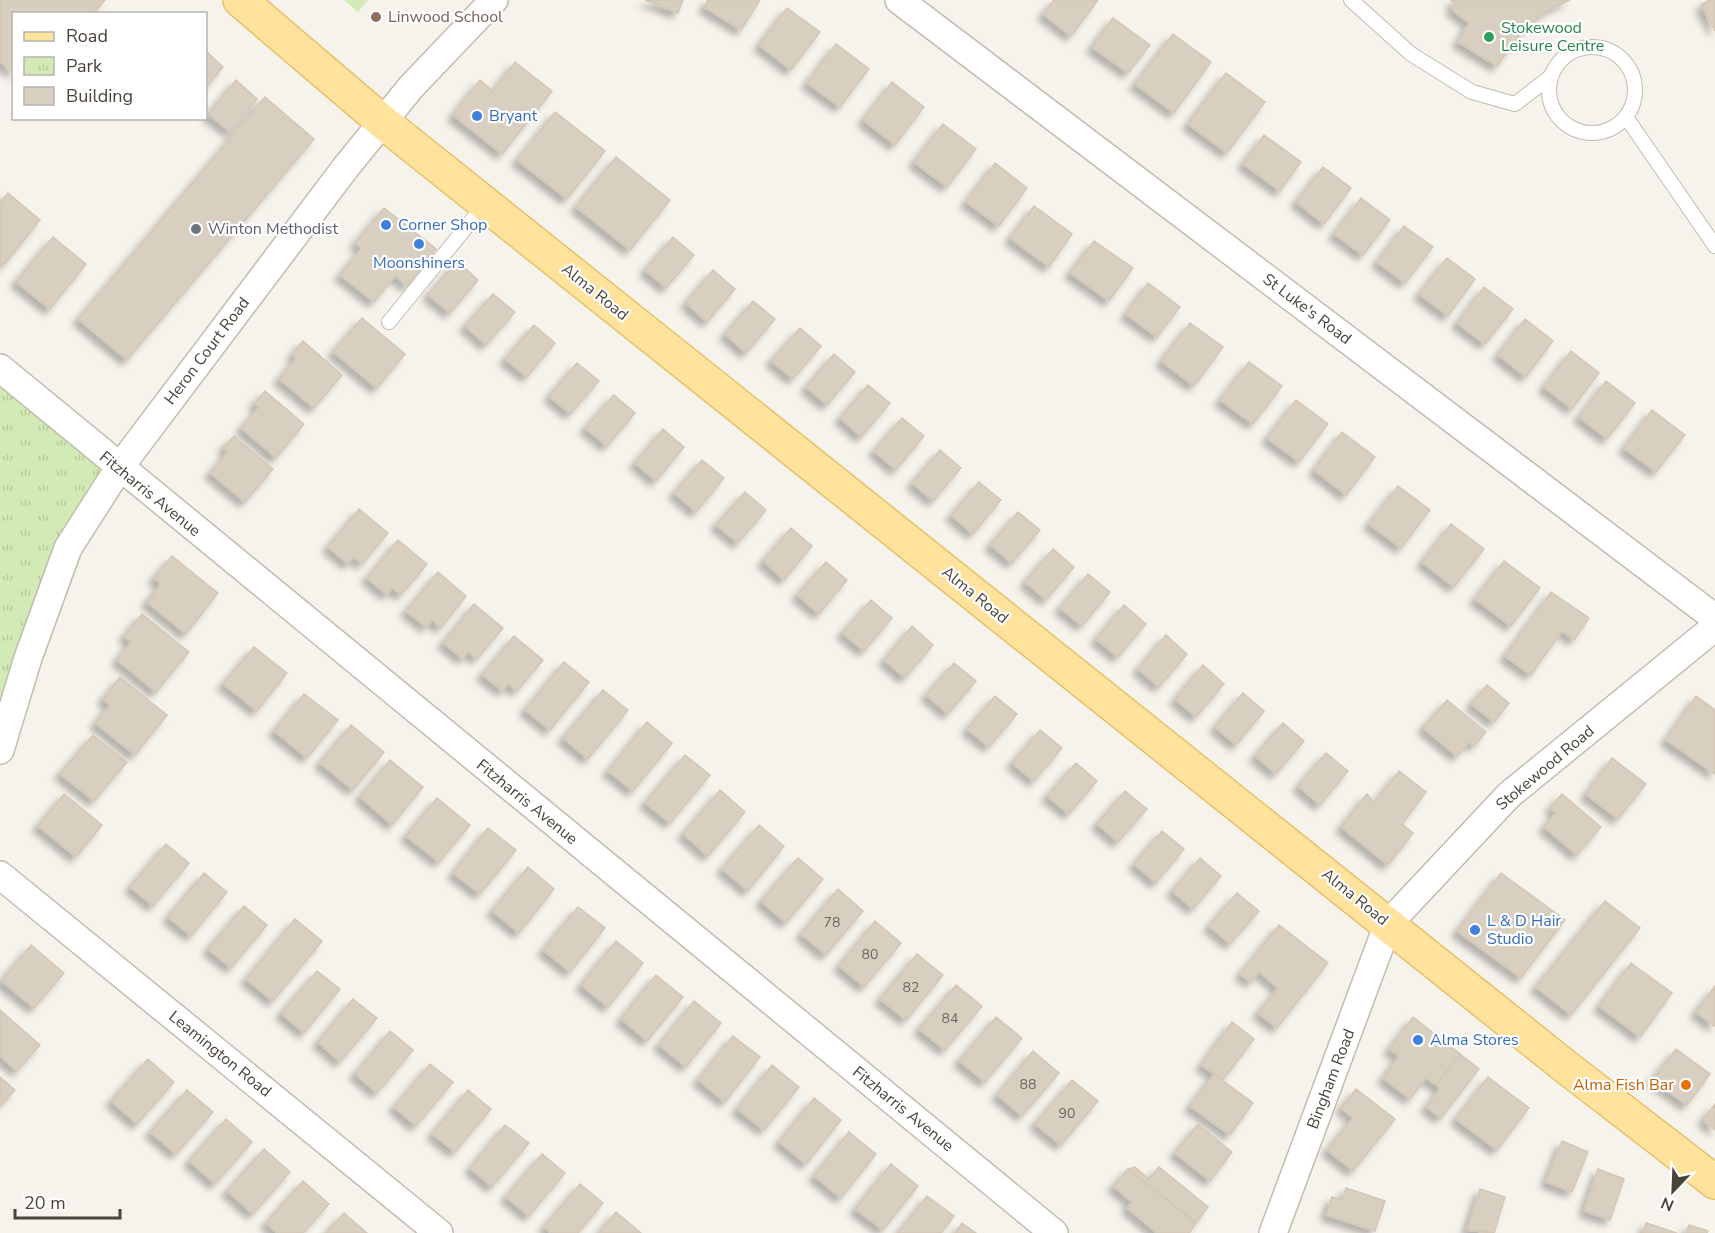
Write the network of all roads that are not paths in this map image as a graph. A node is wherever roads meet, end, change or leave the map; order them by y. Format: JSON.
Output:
{"nodes":[{"id":1,"x":240,"y":0,"type":"edge"},
{"id":2,"x":494,"y":0,"type":"edge"},
{"id":3,"x":899,"y":0,"type":"edge"},
{"id":4,"x":1351,"y":0,"type":"edge"},
{"id":5,"x":1550,"y":77,"type":"junction"},
{"id":6,"x":1626,"y":117,"type":"junction"},
{"id":7,"x":384,"y":123,"type":"junction"},
{"id":8,"x":485,"y":204,"type":"junction"},
{"id":9,"x":1715,"y":246,"type":"edge"},
{"id":10,"x":389,"y":322,"type":"dead end"},
{"id":11,"x":0,"y":368,"type":"edge"},
{"id":12,"x":118,"y":468,"type":"junction"},
{"id":13,"x":1715,"y":618,"type":"edge"},
{"id":14,"x":1715,"y":627,"type":"edge"},
{"id":15,"x":0,"y":750,"type":"edge"},
{"id":16,"x":0,"y":875,"type":"edge"},
{"id":17,"x":1388,"y":924,"type":"junction"},
{"id":18,"x":1715,"y":1182,"type":"edge"},
{"id":19,"x":439,"y":1233,"type":"edge"},
{"id":20,"x":1054,"y":1233,"type":"edge"},
{"id":21,"x":1273,"y":1233,"type":"edge"}],
"edges":[{"from":1,"to":7,"type":"main road","name":"Alma Road"},
{"from":2,"to":7,"type":"street","name":"Heron Court Road"},
{"from":3,"to":13,"type":"street","name":"St Luke's Road"},
{"from":4,"to":5,"type":"lane"},
{"from":5,"to":6,"type":"lane"},
{"from":5,"to":6,"type":"lane"},
{"from":6,"to":9,"type":"lane"},
{"from":7,"to":8,"type":"main road","name":"Alma Road"},
{"from":7,"to":12,"type":"street","name":"Heron Court Road"},
{"from":8,"to":10,"type":"lane"},
{"from":8,"to":17,"type":"main road","name":"Alma Road"},
{"from":11,"to":12,"type":"street","name":"Fitzharris Avenue"},
{"from":12,"to":15,"type":"street","name":"Heron Court Road"},
{"from":12,"to":20,"type":"street","name":"Fitzharris Avenue"},
{"from":14,"to":17,"type":"street","name":"Stokewood Road"},
{"from":16,"to":19,"type":"street","name":"Leamington Road"},
{"from":17,"to":18,"type":"main road","name":"Alma Road"},
{"from":17,"to":21,"type":"street","name":"Bingham Road"}]}
